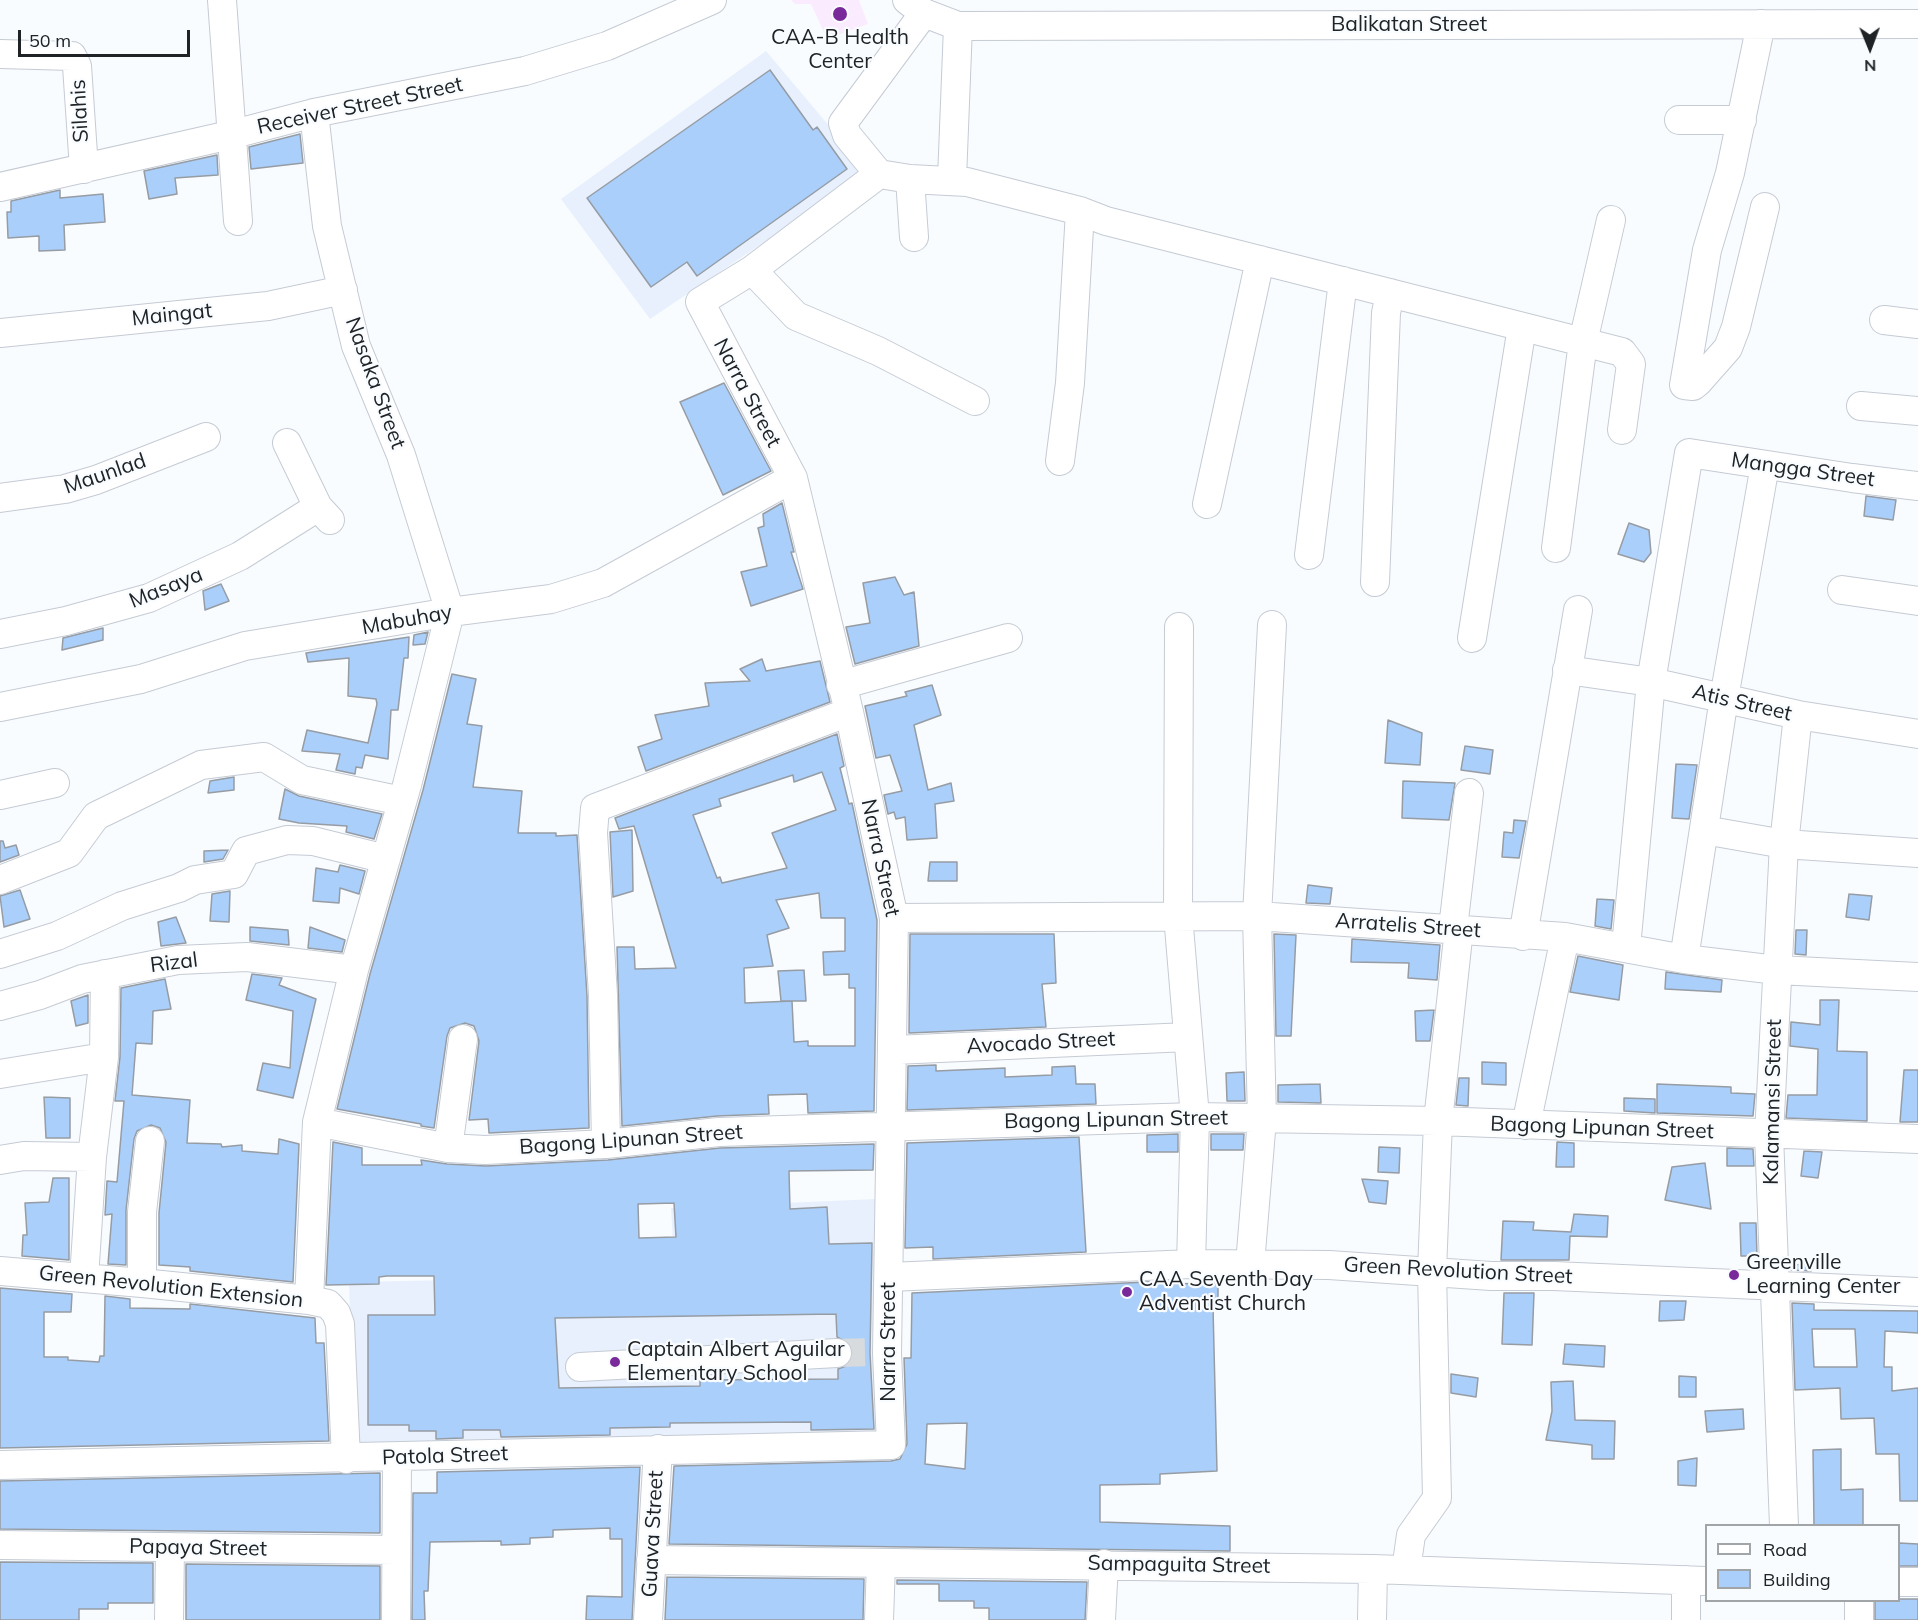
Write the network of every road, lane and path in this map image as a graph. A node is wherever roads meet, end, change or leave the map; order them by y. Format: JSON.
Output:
{"nodes":[{"id":1,"x":222,"y":0,"type":"edge"},
{"id":2,"x":712,"y":0,"type":"edge"},
{"id":3,"x":915,"y":6,"type":"edge"},
{"id":4,"x":1761,"y":24,"type":"junction"},
{"id":5,"x":1918,"y":24,"type":"edge"},
{"id":6,"x":958,"y":26,"type":"junction"},
{"id":7,"x":0,"y":54,"type":"edge"},
{"id":8,"x":314,"y":113,"type":"junction"},
{"id":9,"x":1679,"y":120,"type":"dead end"},
{"id":10,"x":1742,"y":120,"type":"junction"},
{"id":11,"x":230,"y":135,"type":"junction"},
{"id":12,"x":84,"y":168,"type":"junction"},
{"id":13,"x":879,"y":174,"type":"junction"},
{"id":14,"x":910,"y":179,"type":"junction"},
{"id":15,"x":952,"y":179,"type":"junction"},
{"id":16,"x":0,"y":187,"type":"edge"},
{"id":17,"x":1765,"y":207,"type":"dead end"},
{"id":18,"x":1080,"y":211,"type":"junction"},
{"id":19,"x":1611,"y":220,"type":"dead end"},
{"id":20,"x":238,"y":221,"type":"dead end"},
{"id":21,"x":914,"y":237,"type":"dead end"},
{"id":22,"x":1260,"y":260,"type":"junction"},
{"id":23,"x":752,"y":270,"type":"junction"},
{"id":24,"x":1343,"y":281,"type":"junction"},
{"id":25,"x":343,"y":290,"type":"junction"},
{"id":26,"x":1390,"y":293,"type":"junction"},
{"id":27,"x":1884,"y":320,"type":"dead end"},
{"id":28,"x":1918,"y":324,"type":"edge"},
{"id":29,"x":1522,"y":327,"type":"junction"},
{"id":30,"x":0,"y":333,"type":"edge"},
{"id":31,"x":1583,"y":342,"type":"junction"},
{"id":32,"x":975,"y":401,"type":"dead end"},
{"id":33,"x":1861,"y":406,"type":"dead end"},
{"id":34,"x":1918,"y":411,"type":"edge"},
{"id":35,"x":1622,"y":430,"type":"dead end"},
{"id":36,"x":206,"y":437,"type":"dead end"},
{"id":37,"x":287,"y":443,"type":"dead end"},
{"id":38,"x":1060,"y":461,"type":"dead end"},
{"id":39,"x":1765,"y":465,"type":"junction"},
{"id":40,"x":793,"y":478,"type":"junction"},
{"id":41,"x":1918,"y":486,"type":"edge"},
{"id":42,"x":0,"y":498,"type":"edge"},
{"id":43,"x":1207,"y":504,"type":"dead end"},
{"id":44,"x":1556,"y":548,"type":"dead end"},
{"id":45,"x":1309,"y":555,"type":"dead end"},
{"id":46,"x":1375,"y":582,"type":"dead end"},
{"id":47,"x":1842,"y":590,"type":"dead end"},
{"id":48,"x":1918,"y":601,"type":"edge"},
{"id":49,"x":1578,"y":610,"type":"dead end"},
{"id":50,"x":450,"y":612,"type":"junction"},
{"id":51,"x":1272,"y":625,"type":"dead end"},
{"id":52,"x":1179,"y":627,"type":"dead end"},
{"id":53,"x":0,"y":634,"type":"edge"},
{"id":54,"x":1008,"y":638,"type":"dead end"},
{"id":55,"x":1472,"y":638,"type":"dead end"},
{"id":56,"x":1567,"y":670,"type":"junction"},
{"id":57,"x":1652,"y":682,"type":"junction"},
{"id":58,"x":841,"y":685,"type":"junction"},
{"id":59,"x":1724,"y":698,"type":"junction"},
{"id":60,"x":0,"y":707,"type":"edge"},
{"id":61,"x":849,"y":712,"type":"junction"},
{"id":62,"x":1798,"y":715,"type":"junction"},
{"id":63,"x":1918,"y":734,"type":"edge"},
{"id":64,"x":55,"y":783,"type":"dead end"},
{"id":65,"x":1469,"y":793,"type":"dead end"},
{"id":66,"x":0,"y":795,"type":"edge"},
{"id":67,"x":402,"y":801,"type":"junction"},
{"id":68,"x":1704,"y":830,"type":"junction"},
{"id":69,"x":1784,"y":844,"type":"junction"},
{"id":70,"x":1918,"y":853,"type":"edge"},
{"id":71,"x":386,"y":859,"type":"junction"},
{"id":72,"x":0,"y":880,"type":"edge"},
{"id":73,"x":1178,"y":915,"type":"junction"},
{"id":74,"x":1257,"y":916,"type":"junction"},
{"id":75,"x":894,"y":918,"type":"junction"},
{"id":76,"x":1456,"y":928,"type":"junction"},
{"id":77,"x":1523,"y":936,"type":"junction"},
{"id":78,"x":1564,"y":937,"type":"junction"},
{"id":79,"x":1626,"y":947,"type":"junction"},
{"id":80,"x":0,"y":954,"type":"edge"},
{"id":81,"x":1684,"y":959,"type":"junction"},
{"id":82,"x":354,"y":970,"type":"junction"},
{"id":83,"x":1777,"y":970,"type":"junction"},
{"id":84,"x":105,"y":974,"type":"junction"},
{"id":85,"x":1918,"y":977,"type":"edge"},
{"id":86,"x":0,"y":1006,"type":"edge"},
{"id":87,"x":1188,"y":1037,"type":"junction"},
{"id":88,"x":463,"y":1039,"type":"dead end"},
{"id":89,"x":894,"y":1050,"type":"junction"},
{"id":90,"x":104,"y":1057,"type":"junction"},
{"id":91,"x":0,"y":1074,"type":"edge"},
{"id":92,"x":1195,"y":1117,"type":"junction"},
{"id":93,"x":1262,"y":1119,"type":"junction"},
{"id":94,"x":1438,"y":1121,"type":"junction"},
{"id":95,"x":317,"y":1122,"type":"junction"},
{"id":96,"x":1526,"y":1125,"type":"junction"},
{"id":97,"x":889,"y":1126,"type":"junction"},
{"id":98,"x":1769,"y":1135,"type":"junction"},
{"id":99,"x":1918,"y":1138,"type":"edge"},
{"id":100,"x":150,"y":1141,"type":"dead end"},
{"id":101,"x":606,"y":1144,"type":"junction"},
{"id":102,"x":448,"y":1148,"type":"junction"},
{"id":103,"x":92,"y":1157,"type":"junction"},
{"id":104,"x":0,"y":1160,"type":"edge"},
{"id":105,"x":1191,"y":1264,"type":"junction"},
{"id":106,"x":1250,"y":1264,"type":"junction"},
{"id":107,"x":0,"y":1271,"type":"edge"},
{"id":108,"x":1432,"y":1271,"type":"junction"},
{"id":109,"x":889,"y":1277,"type":"junction"},
{"id":110,"x":84,"y":1278,"type":"junction"},
{"id":111,"x":142,"y":1283,"type":"junction"},
{"id":112,"x":1777,"y":1287,"type":"junction"},
{"id":113,"x":1918,"y":1292,"type":"edge"},
{"id":114,"x":309,"y":1300,"type":"junction"},
{"id":115,"x":837,"y":1353,"type":"tunnel mouth"},
{"id":116,"x":580,"y":1367,"type":"dead end"},
{"id":117,"x":891,"y":1445,"type":"joint"},
{"id":118,"x":658,"y":1449,"type":"junction"},
{"id":119,"x":397,"y":1458,"type":"junction"},
{"id":120,"x":346,"y":1459,"type":"junction"},
{"id":121,"x":0,"y":1465,"type":"edge"},
{"id":122,"x":1784,"y":1524,"type":"edge"},
{"id":123,"x":0,"y":1545,"type":"edge"},
{"id":124,"x":170,"y":1547,"type":"junction"},
{"id":125,"x":396,"y":1550,"type":"junction"},
{"id":126,"x":651,"y":1560,"type":"junction"},
{"id":127,"x":880,"y":1563,"type":"junction"},
{"id":128,"x":1104,"y":1564,"type":"junction"},
{"id":129,"x":1373,"y":1569,"type":"junction"},
{"id":130,"x":1406,"y":1569,"type":"junction"},
{"id":131,"x":1696,"y":1580,"type":"edge"},
{"id":132,"x":1900,"y":1582,"type":"edge"},
{"id":133,"x":1918,"y":1582,"type":"edge"},
{"id":134,"x":1859,"y":1602,"type":"edge"},
{"id":135,"x":169,"y":1620,"type":"edge"},
{"id":136,"x":396,"y":1620,"type":"edge"},
{"id":137,"x":648,"y":1620,"type":"edge"},
{"id":138,"x":879,"y":1620,"type":"edge"},
{"id":139,"x":1101,"y":1620,"type":"edge"},
{"id":140,"x":1372,"y":1620,"type":"edge"},
{"id":141,"x":1686,"y":1620,"type":"edge"},
{"id":142,"x":1859,"y":1620,"type":"edge"}],
"edges":[{"from":1,"to":11,"type":"street"},
{"from":2,"to":8,"type":"street","name":"Receiver Street Street"},
{"from":3,"to":6,"type":"street","name":"Balikatan Street"},
{"from":3,"to":13,"type":"street"},
{"from":4,"to":5,"type":"street","name":"Balikatan Street"},
{"from":4,"to":6,"type":"street","name":"Balikatan Street"},
{"from":4,"to":10,"type":"street"},
{"from":6,"to":15,"type":"street"},
{"from":7,"to":12,"type":"street","name":"Silahis"},
{"from":8,"to":11,"type":"street","name":"Receiver Street Street"},
{"from":8,"to":25,"type":"street","name":"Nasaka Street"},
{"from":9,"to":10,"type":"street"},
{"from":10,"to":17,"type":"street"},
{"from":11,"to":12,"type":"street","name":"Receiver Street Street"},
{"from":11,"to":20,"type":"street"},
{"from":12,"to":16,"type":"street","name":"Receiver Street Street"},
{"from":13,"to":14,"type":"street"},
{"from":13,"to":23,"type":"street"},
{"from":14,"to":15,"type":"street"},
{"from":14,"to":21,"type":"street"},
{"from":15,"to":18,"type":"street"},
{"from":18,"to":22,"type":"street"},
{"from":18,"to":38,"type":"street"},
{"from":19,"to":31,"type":"street"},
{"from":22,"to":24,"type":"street"},
{"from":22,"to":43,"type":"street"},
{"from":23,"to":32,"type":"street"},
{"from":23,"to":40,"type":"street","name":"Narra Street"},
{"from":24,"to":26,"type":"street"},
{"from":24,"to":45,"type":"street"},
{"from":25,"to":30,"type":"street","name":"Maingat"},
{"from":25,"to":50,"type":"street","name":"Nasaka Street"},
{"from":26,"to":29,"type":"street"},
{"from":26,"to":46,"type":"street"},
{"from":27,"to":28,"type":"street"},
{"from":29,"to":31,"type":"street"},
{"from":29,"to":55,"type":"street"},
{"from":31,"to":35,"type":"street"},
{"from":31,"to":44,"type":"street"},
{"from":33,"to":34,"type":"street"},
{"from":36,"to":42,"type":"street","name":"Maunlad"},
{"from":37,"to":53,"type":"street","name":"Masaya"},
{"from":39,"to":41,"type":"street","name":"Mangga Street"},
{"from":39,"to":57,"type":"street","name":"Mangga Street"},
{"from":39,"to":59,"type":"street"},
{"from":40,"to":50,"type":"street","name":"Mabuhay"},
{"from":40,"to":58,"type":"street","name":"Narra Street"},
{"from":47,"to":48,"type":"street"},
{"from":49,"to":56,"type":"street"},
{"from":50,"to":60,"type":"street","name":"Mabuhay"},
{"from":50,"to":67,"type":"street"},
{"from":51,"to":74,"type":"street"},
{"from":52,"to":73,"type":"street"},
{"from":54,"to":58,"type":"street"},
{"from":56,"to":57,"type":"street","name":"Atis Street"},
{"from":56,"to":77,"type":"street"},
{"from":57,"to":59,"type":"street","name":"Atis Street"},
{"from":57,"to":79,"type":"street"},
{"from":58,"to":61,"type":"street","name":"Narra Street"},
{"from":59,"to":62,"type":"street","name":"Atis Street"},
{"from":59,"to":68,"type":"street"},
{"from":61,"to":75,"type":"street","name":"Narra Street"},
{"from":61,"to":101,"type":"street"},
{"from":62,"to":63,"type":"street","name":"Atis Street"},
{"from":62,"to":69,"type":"street","name":"Kalamansi Street"},
{"from":64,"to":66,"type":"street"},
{"from":65,"to":76,"type":"street"},
{"from":67,"to":71,"type":"street"},
{"from":67,"to":72,"type":"street"},
{"from":68,"to":69,"type":"street"},
{"from":68,"to":81,"type":"street"},
{"from":69,"to":70,"type":"street"},
{"from":69,"to":83,"type":"street","name":"Kalamansi Street"},
{"from":71,"to":80,"type":"street"},
{"from":71,"to":82,"type":"street"},
{"from":73,"to":74,"type":"street","name":"Arratelis Street"},
{"from":73,"to":75,"type":"street","name":"Arratelis Street"},
{"from":73,"to":87,"type":"street"},
{"from":74,"to":76,"type":"street","name":"Arratelis Street"},
{"from":74,"to":93,"type":"street"},
{"from":75,"to":89,"type":"street","name":"Narra Street"},
{"from":76,"to":77,"type":"street","name":"Arratelis Street"},
{"from":76,"to":94,"type":"street"},
{"from":77,"to":78,"type":"street","name":"Arratelis Street"},
{"from":78,"to":79,"type":"street","name":"Arratelis Street"},
{"from":78,"to":96,"type":"street"},
{"from":79,"to":81,"type":"street","name":"Arratelis Street"},
{"from":81,"to":83,"type":"street","name":"Arratelis Street"},
{"from":82,"to":84,"type":"street","name":"Rizal"},
{"from":82,"to":95,"type":"street"},
{"from":83,"to":85,"type":"street","name":"Arratelis Street"},
{"from":83,"to":98,"type":"street","name":"Kalamansi Street"},
{"from":84,"to":86,"type":"street","name":"Rizal"},
{"from":84,"to":90,"type":"street"},
{"from":87,"to":89,"type":"street","name":"Avocado Street"},
{"from":87,"to":92,"type":"street"},
{"from":88,"to":102,"type":"street"},
{"from":89,"to":97,"type":"street","name":"Narra Street"},
{"from":90,"to":91,"type":"street"},
{"from":90,"to":103,"type":"street"},
{"from":92,"to":93,"type":"street","name":"Bagong Lipunan Street"},
{"from":92,"to":97,"type":"street","name":"Bagong Lipunan Street"},
{"from":92,"to":105,"type":"street"},
{"from":93,"to":94,"type":"street","name":"Bagong Lipunan Street"},
{"from":93,"to":106,"type":"street"},
{"from":94,"to":96,"type":"street","name":"Bagong Lipunan Street"},
{"from":94,"to":108,"type":"street"},
{"from":95,"to":102,"type":"street","name":"Bagong Lipunan Street"},
{"from":95,"to":114,"type":"street"},
{"from":96,"to":98,"type":"street","name":"Bagong Lipunan Street"},
{"from":97,"to":101,"type":"street","name":"Bagong Lipunan Street"},
{"from":97,"to":109,"type":"street","name":"Narra Street"},
{"from":98,"to":99,"type":"street","name":"Bagong Lipunan Street"},
{"from":98,"to":112,"type":"street","name":"Kalamansi Street"},
{"from":100,"to":111,"type":"street"},
{"from":101,"to":102,"type":"street","name":"Bagong Lipunan Street"},
{"from":103,"to":104,"type":"street"},
{"from":103,"to":110,"type":"street"},
{"from":105,"to":106,"type":"street","name":"Green Revolution Street"},
{"from":105,"to":109,"type":"street","name":"Green Revolution Street"},
{"from":106,"to":108,"type":"street","name":"Green Revolution Street"},
{"from":107,"to":110,"type":"street","name":"Green Revolution Extension"},
{"from":108,"to":112,"type":"street","name":"Green Revolution Street"},
{"from":108,"to":130,"type":"street"},
{"from":109,"to":117,"type":"street","name":"Narra Street"},
{"from":110,"to":111,"type":"street","name":"Green Revolution Extension"},
{"from":111,"to":114,"type":"street","name":"Green Revolution Extension"},
{"from":112,"to":113,"type":"street","name":"Green Revolution Street"},
{"from":112,"to":122,"type":"street","name":"Kalamansi Street"},
{"from":114,"to":120,"type":"street","name":"Green Revolution Extension"},
{"from":115,"to":116,"type":"street"},
{"from":117,"to":118,"type":"street","name":"Patola Street"},
{"from":118,"to":119,"type":"street","name":"Patola Street"},
{"from":118,"to":126,"type":"street","name":"Guava Street"},
{"from":119,"to":120,"type":"street","name":"Patola Street"},
{"from":119,"to":125,"type":"street"},
{"from":120,"to":121,"type":"street","name":"Patola Street"},
{"from":123,"to":124,"type":"street","name":"Papaya Street"},
{"from":124,"to":125,"type":"street","name":"Papaya Street"},
{"from":124,"to":135,"type":"street"},
{"from":125,"to":136,"type":"street"},
{"from":126,"to":127,"type":"street","name":"Sampaguita Street"},
{"from":126,"to":137,"type":"street","name":"Guava Street"},
{"from":127,"to":128,"type":"street","name":"Sampaguita Street"},
{"from":127,"to":138,"type":"street"},
{"from":128,"to":129,"type":"street","name":"Sampaguita Street"},
{"from":128,"to":139,"type":"street"},
{"from":129,"to":130,"type":"street","name":"Sampaguita Street"},
{"from":129,"to":140,"type":"street"},
{"from":130,"to":131,"type":"street","name":"Sampaguita Street"},
{"from":131,"to":141,"type":"street"},
{"from":132,"to":133,"type":"street"},
{"from":134,"to":142,"type":"street"}]}
